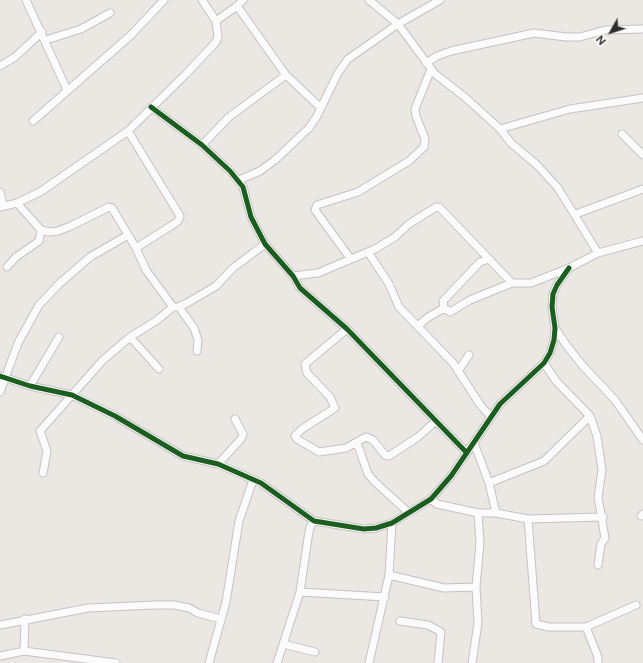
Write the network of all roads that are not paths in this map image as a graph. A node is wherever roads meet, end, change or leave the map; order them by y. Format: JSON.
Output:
{"nodes":[{"id":1,"x":26,"y":0,"type":"edge"},
{"id":2,"x":164,"y":0,"type":"edge"},
{"id":3,"x":202,"y":0,"type":"edge"},
{"id":4,"x":243,"y":0,"type":"edge"},
{"id":5,"x":369,"y":0,"type":"edge"},
{"id":6,"x":440,"y":0,"type":"edge"},
{"id":7,"x":237,"y":6,"type":"junction"},
{"id":8,"x":110,"y":13,"type":"dead end"},
{"id":9,"x":216,"y":20,"type":"junction"},
{"id":10,"x":398,"y":24,"type":"junction"},
{"id":11,"x":643,"y":29,"type":"edge"},
{"id":12,"x":42,"y":32,"type":"junction"},
{"id":13,"x":46,"y":40,"type":"junction"},
{"id":14,"x":0,"y":66,"type":"edge"},
{"id":15,"x":428,"y":66,"type":"junction"},
{"id":16,"x":286,"y":75,"type":"junction"},
{"id":17,"x":67,"y":90,"type":"junction"},
{"id":18,"x":643,"y":98,"type":"edge"},
{"id":19,"x":151,"y":107,"type":"junction"},
{"id":20,"x":321,"y":108,"type":"junction"},
{"id":21,"x":33,"y":121,"type":"dead end"},
{"id":22,"x":500,"y":128,"type":"junction"},
{"id":23,"x":128,"y":131,"type":"junction"},
{"id":24,"x":622,"y":134,"type":"dead end"},
{"id":25,"x":202,"y":145,"type":"junction"},
{"id":26,"x":643,"y":155,"type":"edge"},
{"id":27,"x":238,"y":180,"type":"junction"},
{"id":28,"x":643,"y":189,"type":"edge"},
{"id":29,"x":0,"y":192,"type":"edge"},
{"id":30,"x":17,"y":203,"type":"junction"},
{"id":31,"x":2,"y":206,"type":"edge"},
{"id":32,"x":576,"y":214,"type":"junction"},
{"id":33,"x":41,"y":230,"type":"junction"},
{"id":34,"x":128,"y":235,"type":"junction"},
{"id":35,"x":643,"y":241,"type":"edge"},
{"id":36,"x":265,"y":244,"type":"junction"},
{"id":37,"x":136,"y":248,"type":"junction"},
{"id":38,"x":368,"y":252,"type":"junction"},
{"id":39,"x":598,"y":253,"type":"junction"},
{"id":40,"x":350,"y":258,"type":"junction"},
{"id":41,"x":489,"y":259,"type":"junction"},
{"id":42,"x":8,"y":268,"type":"dead end"},
{"id":43,"x":569,"y":268,"type":"junction"},
{"id":44,"x":292,"y":276,"type":"junction"},
{"id":45,"x":512,"y":283,"type":"junction"},
{"id":46,"x":176,"y":307,"type":"junction"},
{"id":47,"x":444,"y":308,"type":"junction"},
{"id":48,"x":418,"y":326,"type":"junction"},
{"id":49,"x":555,"y":328,"type":"junction"},
{"id":50,"x":348,"y":329,"type":"junction"},
{"id":51,"x":59,"y":337,"type":"dead end"},
{"id":52,"x":130,"y":337,"type":"junction"},
{"id":53,"x":197,"y":351,"type":"dead end"},
{"id":54,"x":469,"y":355,"type":"dead end"},
{"id":55,"x":544,"y":363,"type":"junction"},
{"id":56,"x":159,"y":369,"type":"dead end"},
{"id":57,"x":458,"y":370,"type":"junction"},
{"id":58,"x":3,"y":377,"type":"edge"},
{"id":59,"x":30,"y":386,"type":"junction"},
{"id":60,"x":0,"y":392,"type":"edge"},
{"id":61,"x":72,"y":395,"type":"junction"},
{"id":62,"x":490,"y":416,"type":"junction"},
{"id":63,"x":590,"y":416,"type":"junction"},
{"id":64,"x":235,"y":419,"type":"dead end"},
{"id":65,"x":436,"y":421,"type":"junction"},
{"id":66,"x":643,"y":440,"type":"edge"},
{"id":67,"x":357,"y":443,"type":"junction"},
{"id":68,"x":474,"y":443,"type":"junction"},
{"id":69,"x":466,"y":452,"type":"junction"},
{"id":70,"x":218,"y":464,"type":"junction"},
{"id":71,"x":43,"y":474,"type":"dead end"},
{"id":72,"x":253,"y":480,"type":"junction"},
{"id":73,"x":489,"y":483,"type":"junction"},
{"id":74,"x":431,"y":499,"type":"junction"},
{"id":75,"x":408,"y":512,"type":"junction"},
{"id":76,"x":478,"y":513,"type":"junction"},
{"id":77,"x":496,"y":513,"type":"junction"},
{"id":78,"x":603,"y":517,"type":"junction"},
{"id":79,"x":528,"y":519,"type":"junction"},
{"id":80,"x":314,"y":521,"type":"junction"},
{"id":81,"x":392,"y":523,"type":"junction"},
{"id":82,"x":598,"y":565,"type":"dead end"},
{"id":83,"x":389,"y":575,"type":"junction"},
{"id":84,"x":476,"y":587,"type":"junction"},
{"id":85,"x":300,"y":592,"type":"junction"},
{"id":86,"x":385,"y":597,"type":"junction"},
{"id":87,"x":636,"y":606,"type":"dead end"},
{"id":88,"x":24,"y":619,"type":"junction"},
{"id":89,"x":221,"y":619,"type":"junction"},
{"id":90,"x":400,"y":621,"type":"dead end"},
{"id":91,"x":0,"y":625,"type":"edge"},
{"id":92,"x":586,"y":627,"type":"junction"},
{"id":93,"x":284,"y":644,"type":"junction"},
{"id":94,"x":24,"y":651,"type":"junction"},
{"id":95,"x":315,"y":652,"type":"dead end"},
{"id":96,"x":0,"y":656,"type":"edge"},
{"id":97,"x":84,"y":661,"type":"edge"},
{"id":98,"x":116,"y":663,"type":"edge"},
{"id":99,"x":209,"y":663,"type":"edge"},
{"id":100,"x":278,"y":663,"type":"edge"},
{"id":101,"x":369,"y":663,"type":"edge"},
{"id":102,"x":438,"y":663,"type":"edge"},
{"id":103,"x":472,"y":663,"type":"edge"},
{"id":104,"x":598,"y":663,"type":"edge"}],
"edges":[{"from":1,"to":12,"type":"street"},
{"from":2,"to":17,"type":"street"},
{"from":3,"to":9,"type":"street"},
{"from":4,"to":7,"type":"street"},
{"from":5,"to":10,"type":"street"},
{"from":6,"to":10,"type":"street"},
{"from":7,"to":9,"type":"street"},
{"from":7,"to":16,"type":"street"},
{"from":8,"to":13,"type":"street"},
{"from":9,"to":19,"type":"street"},
{"from":10,"to":15,"type":"street"},
{"from":10,"to":20,"type":"street"},
{"from":11,"to":15,"type":"street"},
{"from":12,"to":13,"type":"street"},
{"from":12,"to":14,"type":"street"},
{"from":13,"to":17,"type":"street"},
{"from":15,"to":22,"type":"street"},
{"from":15,"to":40,"type":"street"},
{"from":16,"to":20,"type":"street"},
{"from":16,"to":25,"type":"street"},
{"from":17,"to":21,"type":"street"},
{"from":18,"to":22,"type":"street"},
{"from":19,"to":23,"type":"street"},
{"from":19,"to":25,"type":"street"},
{"from":20,"to":27,"type":"street"},
{"from":22,"to":32,"type":"street"},
{"from":23,"to":30,"type":"street"},
{"from":23,"to":37,"type":"street"},
{"from":24,"to":26,"type":"street"},
{"from":25,"to":27,"type":"street"},
{"from":27,"to":36,"type":"street"},
{"from":28,"to":32,"type":"street"},
{"from":29,"to":31,"type":"street"},
{"from":30,"to":31,"type":"street"},
{"from":30,"to":33,"type":"street"},
{"from":32,"to":39,"type":"street"},
{"from":33,"to":34,"type":"street"},
{"from":33,"to":42,"type":"street"},
{"from":34,"to":37,"type":"street"},
{"from":34,"to":58,"type":"street"},
{"from":35,"to":39,"type":"street"},
{"from":36,"to":44,"type":"street"},
{"from":36,"to":46,"type":"street"},
{"from":37,"to":46,"type":"street"},
{"from":38,"to":40,"type":"street"},
{"from":38,"to":41,"type":"street"},
{"from":38,"to":48,"type":"street"},
{"from":39,"to":43,"type":"street"},
{"from":40,"to":44,"type":"street"},
{"from":41,"to":45,"type":"street"},
{"from":41,"to":47,"type":"street"},
{"from":43,"to":45,"type":"street"},
{"from":43,"to":49,"type":"street"},
{"from":44,"to":50,"type":"street"},
{"from":45,"to":47,"type":"street"},
{"from":46,"to":52,"type":"street"},
{"from":46,"to":53,"type":"street"},
{"from":47,"to":48,"type":"street"},
{"from":48,"to":57,"type":"street"},
{"from":49,"to":55,"type":"street"},
{"from":49,"to":66,"type":"street"},
{"from":50,"to":65,"type":"street"},
{"from":50,"to":67,"type":"street"},
{"from":51,"to":59,"type":"street"},
{"from":52,"to":56,"type":"street"},
{"from":52,"to":61,"type":"street"},
{"from":54,"to":57,"type":"street"},
{"from":55,"to":62,"type":"street"},
{"from":55,"to":63,"type":"street"},
{"from":57,"to":62,"type":"street"},
{"from":58,"to":59,"type":"street"},
{"from":58,"to":60,"type":"street"},
{"from":59,"to":61,"type":"street"},
{"from":61,"to":70,"type":"street"},
{"from":61,"to":71,"type":"street"},
{"from":62,"to":68,"type":"street"},
{"from":63,"to":73,"type":"street"},
{"from":63,"to":78,"type":"street"},
{"from":64,"to":70,"type":"street"},
{"from":65,"to":67,"type":"street"},
{"from":65,"to":69,"type":"street"},
{"from":67,"to":75,"type":"street"},
{"from":68,"to":69,"type":"street"},
{"from":68,"to":73,"type":"street"},
{"from":69,"to":74,"type":"street"},
{"from":70,"to":72,"type":"street"},
{"from":72,"to":80,"type":"street"},
{"from":72,"to":89,"type":"street"},
{"from":73,"to":77,"type":"street"},
{"from":74,"to":75,"type":"street"},
{"from":74,"to":76,"type":"street"},
{"from":75,"to":81,"type":"street"},
{"from":76,"to":77,"type":"street"},
{"from":76,"to":84,"type":"street"},
{"from":77,"to":79,"type":"street"},
{"from":78,"to":79,"type":"street"},
{"from":78,"to":82,"type":"street"},
{"from":79,"to":92,"type":"street"},
{"from":80,"to":81,"type":"street"},
{"from":80,"to":85,"type":"street"},
{"from":81,"to":83,"type":"street"},
{"from":83,"to":84,"type":"street"},
{"from":83,"to":86,"type":"street"},
{"from":84,"to":103,"type":"street"},
{"from":85,"to":86,"type":"street"},
{"from":85,"to":93,"type":"street"},
{"from":86,"to":101,"type":"street"},
{"from":87,"to":92,"type":"street"},
{"from":88,"to":89,"type":"street"},
{"from":88,"to":91,"type":"street"},
{"from":88,"to":94,"type":"street"},
{"from":89,"to":99,"type":"street"},
{"from":90,"to":102,"type":"street"},
{"from":92,"to":104,"type":"street"},
{"from":93,"to":95,"type":"street"},
{"from":93,"to":100,"type":"street"},
{"from":94,"to":96,"type":"street"},
{"from":94,"to":97,"type":"street"},
{"from":97,"to":98,"type":"street"}]}
